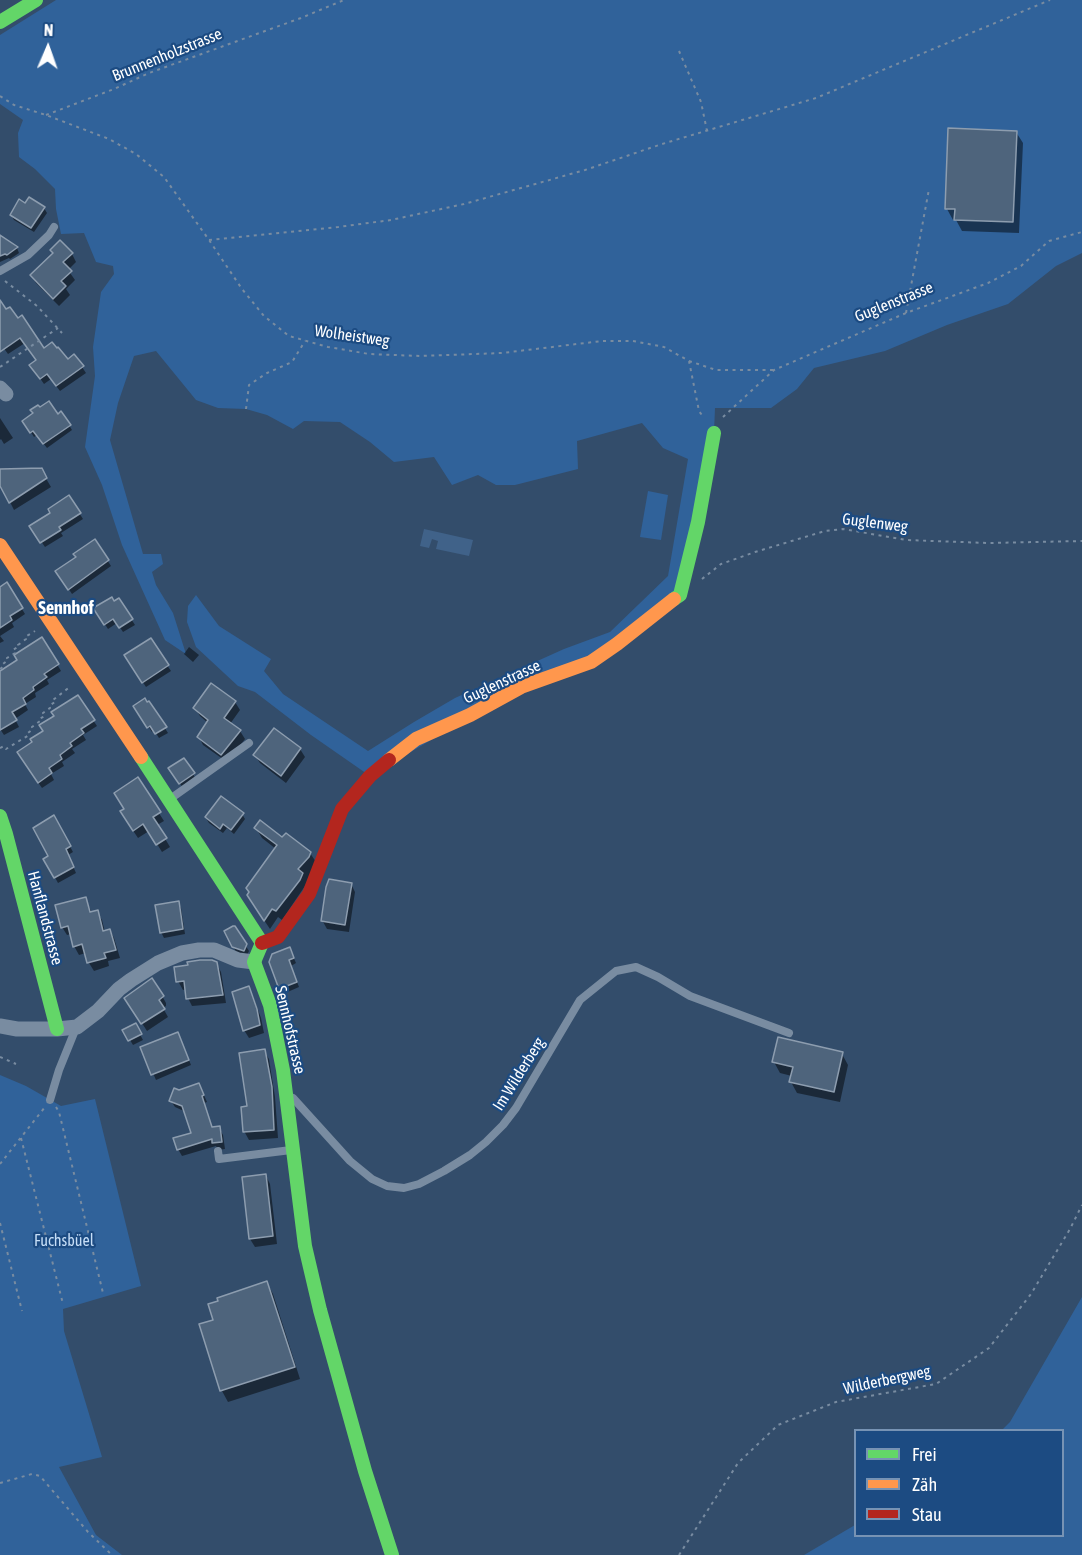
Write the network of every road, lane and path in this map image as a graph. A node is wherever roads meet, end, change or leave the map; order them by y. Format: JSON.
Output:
{"nodes":[{"id":1,"x":36,"y":0,"type":"edge"},
{"id":2,"x":344,"y":0,"type":"edge"},
{"id":3,"x":1050,"y":0,"type":"edge"},
{"id":4,"x":0,"y":22,"type":"edge"},
{"id":5,"x":679,"y":51,"type":"dead end"},
{"id":6,"x":0,"y":96,"type":"edge"},
{"id":7,"x":46,"y":115,"type":"junction"},
{"id":8,"x":707,"y":130,"type":"junction"},
{"id":9,"x":928,"y":189,"type":"dead end"},
{"id":10,"x":54,"y":227,"type":"dead end"},
{"id":11,"x":1082,"y":232,"type":"edge"},
{"id":12,"x":209,"y":240,"type":"junction"},
{"id":13,"x":0,"y":271,"type":"edge"},
{"id":14,"x":0,"y":277,"type":"edge"},
{"id":15,"x":906,"y":313,"type":"junction"},
{"id":16,"x":58,"y":328,"type":"junction"},
{"id":17,"x":62,"y":333,"type":"dead end"},
{"id":18,"x":305,"y":341,"type":"junction"},
{"id":19,"x":689,"y":361,"type":"junction"},
{"id":20,"x":0,"y":367,"type":"edge"},
{"id":21,"x":774,"y":370,"type":"junction"},
{"id":22,"x":246,"y":409,"type":"dead end"},
{"id":23,"x":724,"y":415,"type":"dead end"},
{"id":24,"x":702,"y":416,"type":"dead end"},
{"id":25,"x":714,"y":433,"type":"dead end"},
{"id":26,"x":1082,"y":541,"type":"edge"},
{"id":27,"x":0,"y":545,"type":"edge"},
{"id":28,"x":702,"y":578,"type":"dead end"},
{"id":29,"x":36,"y":630,"type":"dead end"},
{"id":30,"x":0,"y":669,"type":"edge"},
{"id":31,"x":72,"y":685,"type":"dead end"},
{"id":32,"x":249,"y":743,"type":"dead end"},
{"id":33,"x":0,"y":748,"type":"edge"},
{"id":34,"x":169,"y":800,"type":"junction"},
{"id":35,"x":0,"y":816,"type":"edge"},
{"id":36,"x":262,"y":943,"type":"junction"},
{"id":37,"x":254,"y":962,"type":"junction"},
{"id":38,"x":0,"y":1026,"type":"edge"},
{"id":39,"x":77,"y":1027,"type":"junction"},
{"id":40,"x":57,"y":1029,"type":"junction"},
{"id":41,"x":789,"y":1033,"type":"dead end"},
{"id":42,"x":0,"y":1057,"type":"edge"},
{"id":43,"x":16,"y":1064,"type":"dead end"},
{"id":44,"x":286,"y":1090,"type":"junction"},
{"id":45,"x":50,"y":1100,"type":"junction"},
{"id":46,"x":21,"y":1137,"type":"junction"},
{"id":47,"x":293,"y":1150,"type":"junction"},
{"id":48,"x":218,"y":1151,"type":"dead end"},
{"id":49,"x":0,"y":1164,"type":"edge"},
{"id":50,"x":1082,"y":1205,"type":"edge"},
{"id":51,"x":0,"y":1223,"type":"edge"},
{"id":52,"x":103,"y":1293,"type":"dead end"},
{"id":53,"x":63,"y":1304,"type":"dead end"},
{"id":54,"x":22,"y":1311,"type":"dead end"},
{"id":55,"x":0,"y":1483,"type":"edge"},
{"id":56,"x":112,"y":1555,"type":"edge"},
{"id":57,"x":392,"y":1555,"type":"edge"},
{"id":58,"x":679,"y":1555,"type":"edge"}],
"edges":[{"from":1,"to":4,"type":"street"},
{"from":2,"to":7,"type":"path","name":"Brunnenholzstrasse"},
{"from":3,"to":8,"type":"path"},
{"from":5,"to":8,"type":"path"},
{"from":6,"to":7,"type":"path"},
{"from":7,"to":12,"type":"path","name":"Wolheistweg"},
{"from":8,"to":12,"type":"path"},
{"from":9,"to":15,"type":"path"},
{"from":10,"to":13,"type":"lane"},
{"from":11,"to":15,"type":"path","name":"Guglenstrasse"},
{"from":12,"to":18,"type":"path","name":"Wolheistweg"},
{"from":14,"to":16,"type":"path"},
{"from":15,"to":21,"type":"path","name":"Guglenstrasse"},
{"from":16,"to":17,"type":"path"},
{"from":16,"to":20,"type":"path"},
{"from":18,"to":19,"type":"path","name":"Wolheistweg"},
{"from":18,"to":22,"type":"path"},
{"from":19,"to":21,"type":"path","name":"Wolheistweg"},
{"from":19,"to":24,"type":"path"},
{"from":21,"to":23,"type":"path","name":"Guglenstrasse"},
{"from":25,"to":36,"type":"street","name":"Guglenstrasse"},
{"from":26,"to":28,"type":"path","name":"Guglenweg"},
{"from":27,"to":34,"type":"street"},
{"from":29,"to":30,"type":"path"},
{"from":31,"to":33,"type":"path"},
{"from":32,"to":34,"type":"lane"},
{"from":34,"to":36,"type":"street"},
{"from":35,"to":40,"type":"street","name":"Hanflandstrasse"},
{"from":36,"to":37,"type":"street"},
{"from":37,"to":39,"type":"street"},
{"from":37,"to":44,"type":"street","name":"Sennhofstrasse"},
{"from":38,"to":40,"type":"street"},
{"from":39,"to":40,"type":"street"},
{"from":39,"to":45,"type":"lane"},
{"from":41,"to":44,"type":"lane","name":"Im Wilderberg"},
{"from":42,"to":43,"type":"path"},
{"from":44,"to":47,"type":"street","name":"Sennhofstrasse"},
{"from":45,"to":46,"type":"path"},
{"from":45,"to":52,"type":"path"},
{"from":46,"to":49,"type":"path"},
{"from":46,"to":53,"type":"path"},
{"from":47,"to":48,"type":"lane"},
{"from":47,"to":57,"type":"street","name":"Sennhofstrasse"},
{"from":50,"to":58,"type":"path","name":"Wilderbergweg"},
{"from":51,"to":54,"type":"path"},
{"from":55,"to":56,"type":"path"}]}
